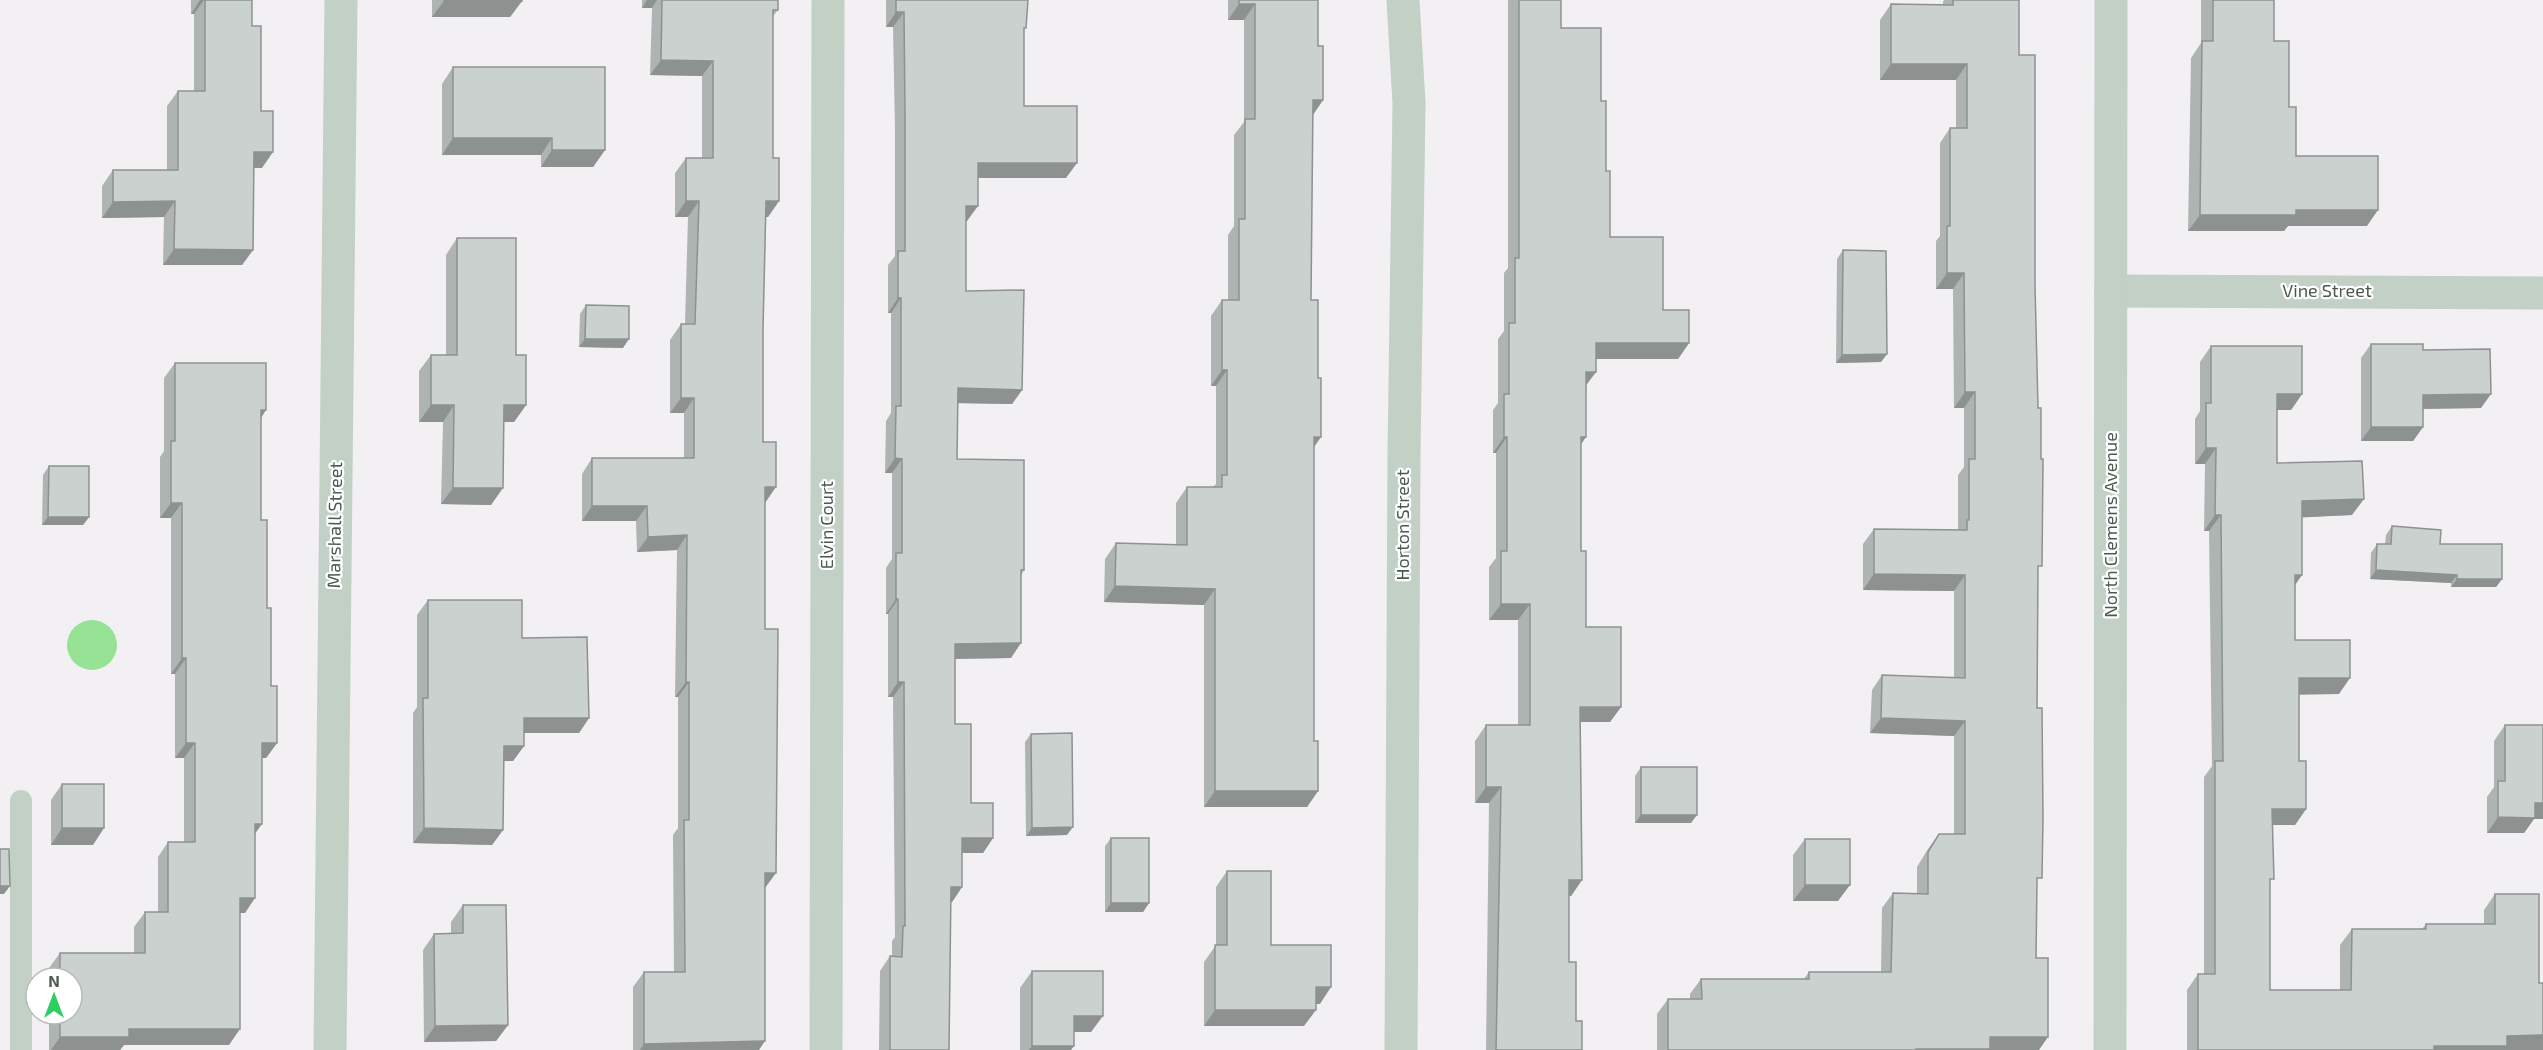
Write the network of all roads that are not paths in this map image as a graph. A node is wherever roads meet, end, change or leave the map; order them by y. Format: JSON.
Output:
{"nodes":[{"id":1,"x":341,"y":0,"type":"edge"},
{"id":2,"x":828,"y":0,"type":"edge"},
{"id":3,"x":1403,"y":0,"type":"edge"},
{"id":4,"x":2111,"y":0,"type":"edge"},
{"id":5,"x":2111,"y":291,"type":"junction"},
{"id":6,"x":2543,"y":293,"type":"edge"},
{"id":7,"x":21,"y":801,"type":"dead end"},
{"id":8,"x":21,"y":1050,"type":"edge"},
{"id":9,"x":330,"y":1050,"type":"edge"},
{"id":10,"x":826,"y":1050,"type":"edge"},
{"id":11,"x":1401,"y":1050,"type":"edge"},
{"id":12,"x":2110,"y":1050,"type":"edge"}],
"edges":[{"from":1,"to":9,"type":"street","name":"Marshall Street"},
{"from":2,"to":10,"type":"street","name":"Elvin Court"},
{"from":3,"to":11,"type":"street","name":"Horton Street"},
{"from":4,"to":5,"type":"street","name":"North Clemens Avenue"},
{"from":5,"to":6,"type":"street","name":"Vine Street"},
{"from":5,"to":12,"type":"street","name":"North Clemens Avenue"},
{"from":7,"to":8,"type":"lane"}]}
